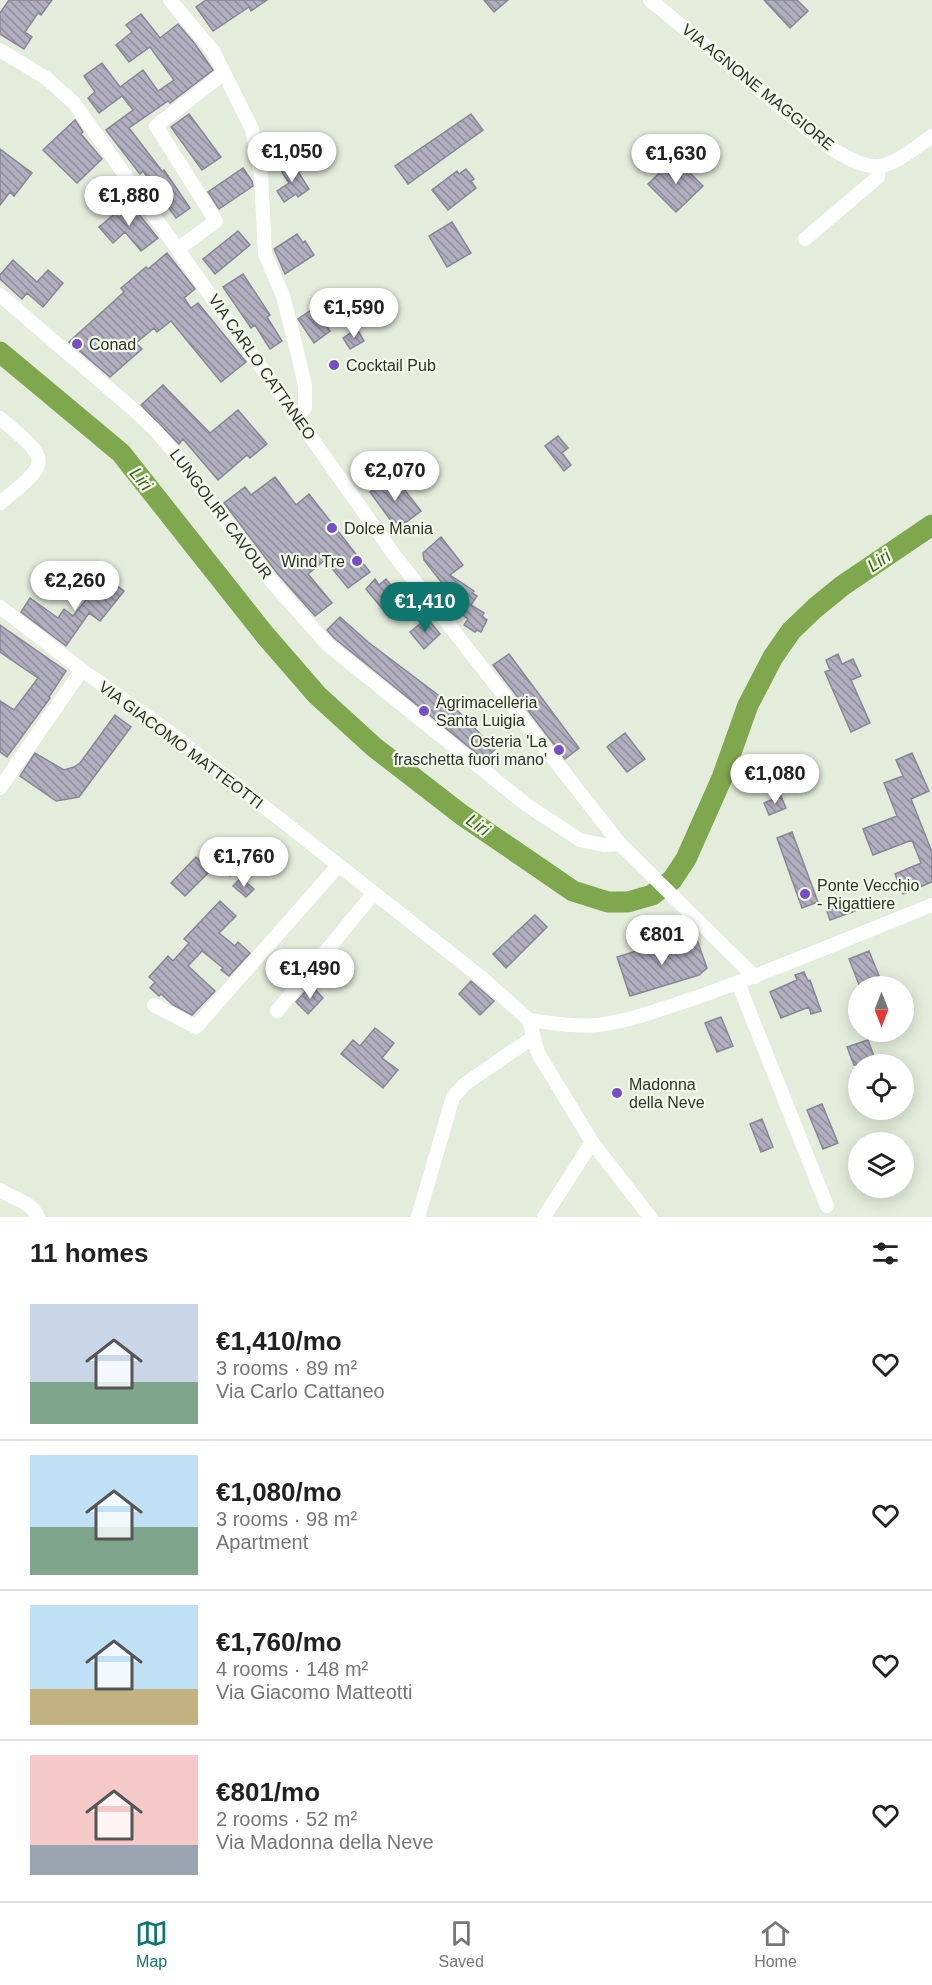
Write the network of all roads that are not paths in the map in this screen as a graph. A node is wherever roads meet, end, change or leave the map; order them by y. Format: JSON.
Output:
{"nodes":[{"id":1,"x":170,"y":0,"type":"edge"},
{"id":2,"x":650,"y":0,"type":"edge"},
{"id":3,"x":0,"y":50,"type":"edge"},
{"id":4,"x":224,"y":73,"type":"junction"},
{"id":5,"x":932,"y":136,"type":"edge"},
{"id":6,"x":879,"y":167,"type":"junction"},
{"id":7,"x":805,"y":239,"type":"dead end"},
{"id":8,"x":177,"y":249,"type":"junction"},
{"id":9,"x":0,"y":296,"type":"edge"},
{"id":10,"x":297,"y":416,"type":"junction"},
{"id":11,"x":0,"y":418,"type":"edge"},
{"id":12,"x":0,"y":503,"type":"edge"},
{"id":13,"x":0,"y":607,"type":"edge"},
{"id":14,"x":82,"y":670,"type":"junction"},
{"id":15,"x":0,"y":788,"type":"edge"},
{"id":16,"x":625,"y":848,"type":"junction"},
{"id":17,"x":338,"y":866,"type":"junction"},
{"id":18,"x":374,"y":894,"type":"junction"},
{"id":19,"x":932,"y":905,"type":"edge"},
{"id":20,"x":755,"y":977,"type":"junction"},
{"id":21,"x":738,"y":983,"type":"junction"},
{"id":22,"x":154,"y":1005,"type":"dead end"},
{"id":23,"x":277,"y":1011,"type":"dead end"},
{"id":24,"x":529,"y":1020,"type":"junction"},
{"id":25,"x":532,"y":1038,"type":"junction"},
{"id":26,"x":592,"y":1142,"type":"junction"},
{"id":27,"x":0,"y":1190,"type":"edge"},
{"id":28,"x":827,"y":1206,"type":"dead end"},
{"id":29,"x":38,"y":1217,"type":"edge"},
{"id":30,"x":418,"y":1217,"type":"edge"},
{"id":31,"x":544,"y":1217,"type":"edge"},
{"id":32,"x":650,"y":1217,"type":"edge"}],
"edges":[{"from":1,"to":4,"type":"street"},
{"from":2,"to":6,"type":"street","name":"VIA AGNONE MAGGIORE"},
{"from":3,"to":8,"type":"street","name":"VIA CARLO CATTANEO"},
{"from":4,"to":8,"type":"street"},
{"from":4,"to":10,"type":"street"},
{"from":5,"to":6,"type":"street"},
{"from":6,"to":7,"type":"street"},
{"from":8,"to":10,"type":"street","name":"VIA CARLO CATTANEO"},
{"from":9,"to":16,"type":"street","name":"LUNGOLIRI CAVOUR"},
{"from":10,"to":16,"type":"street","name":"VIA CARLO CATTANEO"},
{"from":11,"to":12,"type":"street"},
{"from":13,"to":14,"type":"street","name":"VIA GIACOMO MATTEOTTI"},
{"from":14,"to":15,"type":"street"},
{"from":14,"to":17,"type":"street","name":"VIA GIACOMO MATTEOTTI"},
{"from":16,"to":20,"type":"street","name":"VIA CARLO CATTANEO"},
{"from":17,"to":18,"type":"street","name":"VIA GIACOMO MATTEOTTI"},
{"from":17,"to":22,"type":"street"},
{"from":18,"to":23,"type":"street"},
{"from":18,"to":24,"type":"street","name":"VIA GIACOMO MATTEOTTI"},
{"from":19,"to":20,"type":"street"},
{"from":20,"to":21,"type":"street"},
{"from":21,"to":24,"type":"street"},
{"from":21,"to":28,"type":"street"},
{"from":24,"to":25,"type":"street"},
{"from":25,"to":26,"type":"street"},
{"from":25,"to":30,"type":"street"},
{"from":26,"to":31,"type":"street"},
{"from":26,"to":32,"type":"street"},
{"from":27,"to":29,"type":"street"}]}
